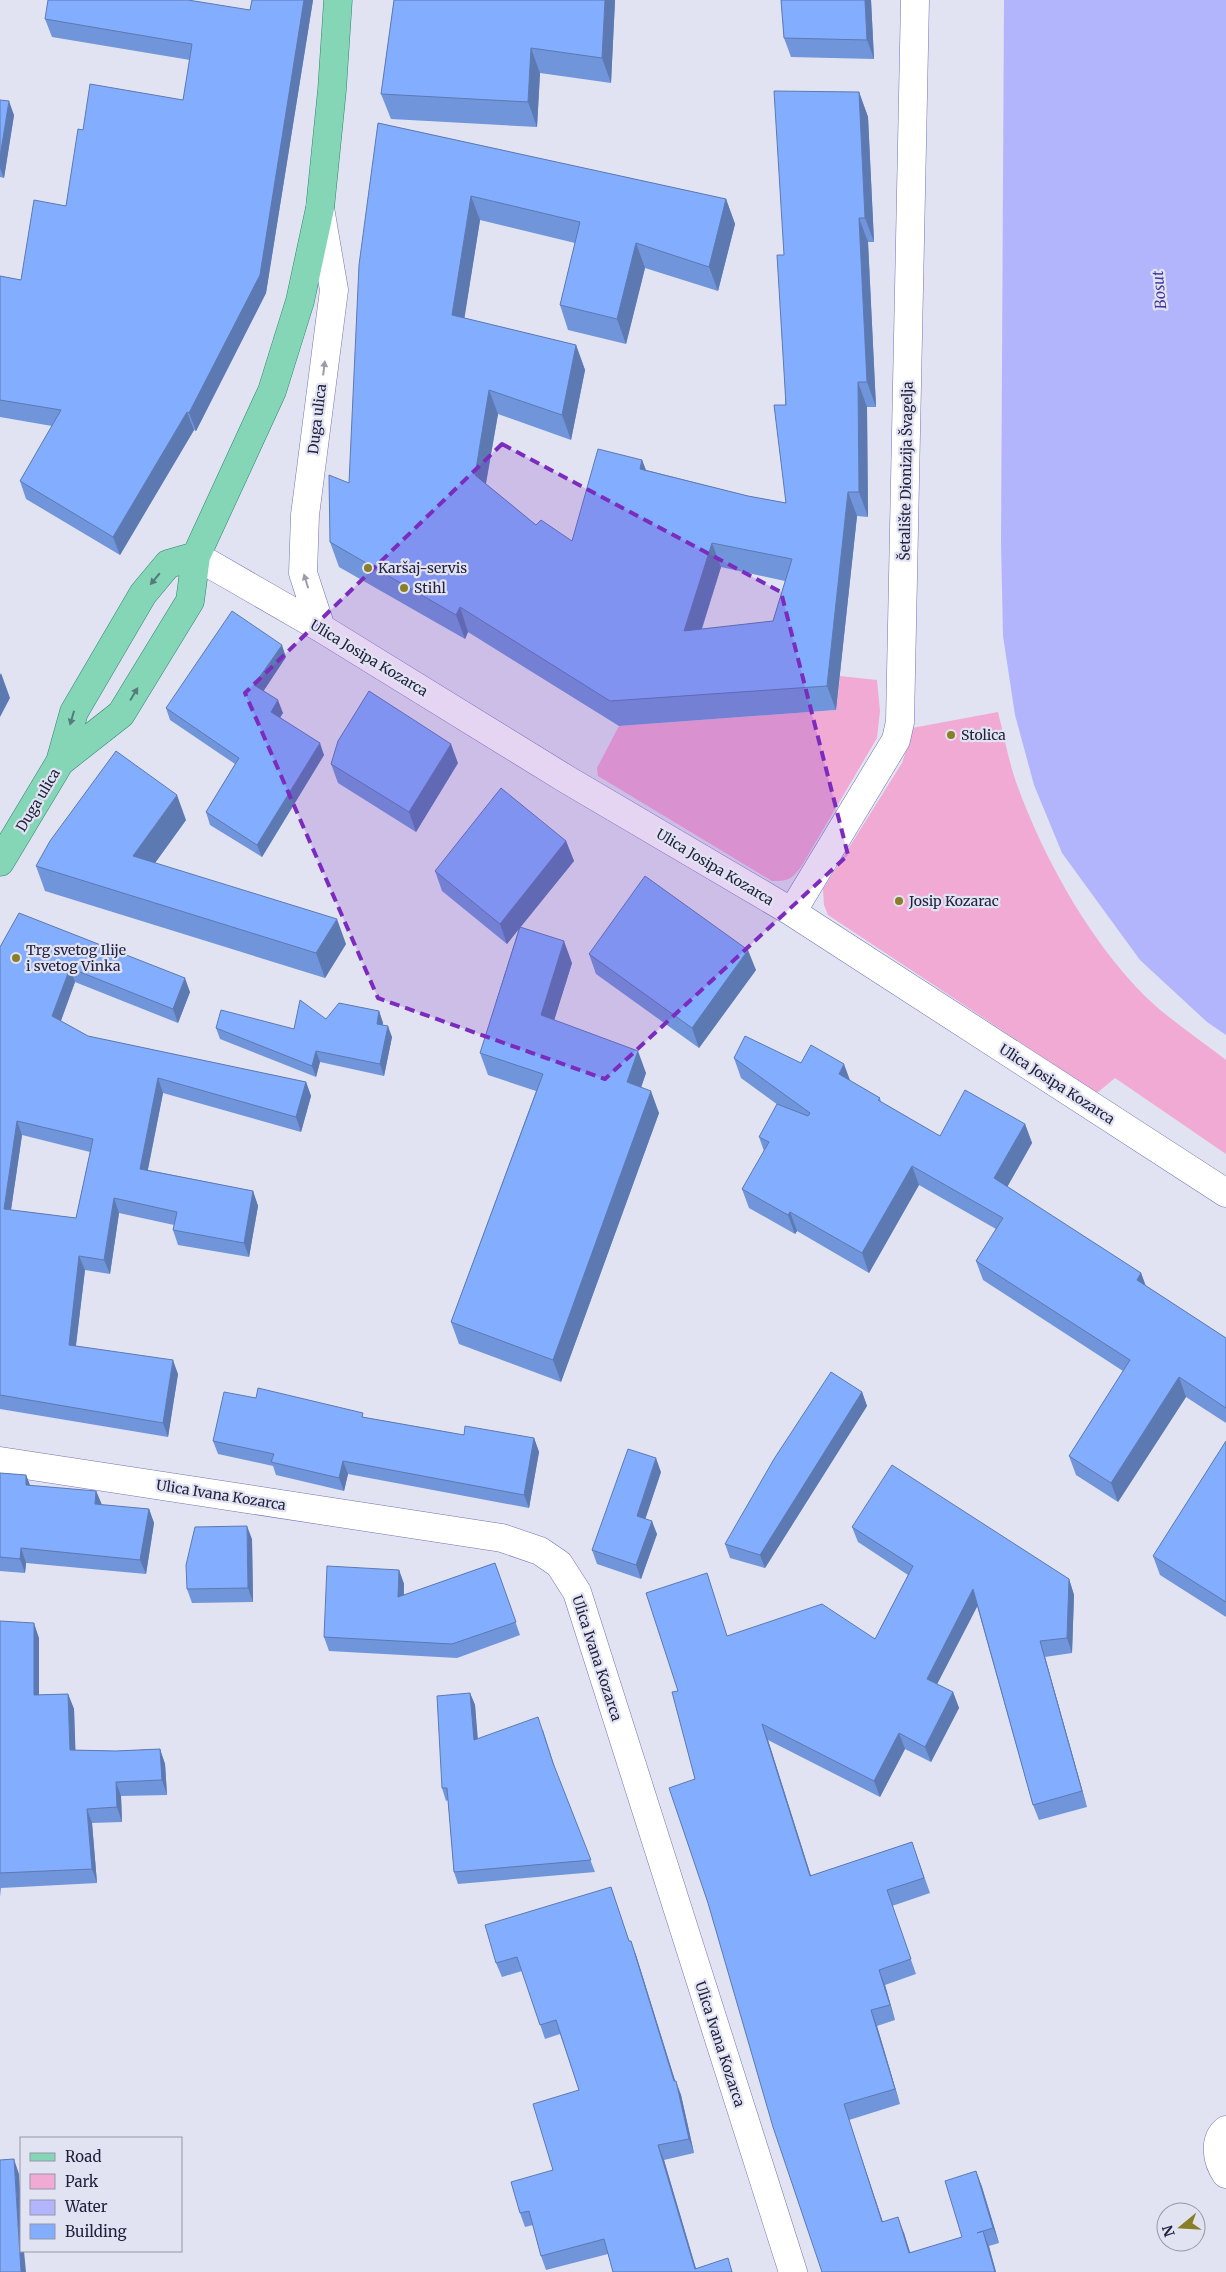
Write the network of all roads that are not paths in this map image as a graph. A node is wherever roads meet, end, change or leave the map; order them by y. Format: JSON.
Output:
{"nodes":[{"id":1,"x":338,"y":0,"type":"edge"},
{"id":2,"x":915,"y":0,"type":"edge"},
{"id":3,"x":320,"y":208,"type":"junction"},
{"id":4,"x":196,"y":556,"type":"junction"},
{"id":5,"x":321,"y":628,"type":"junction"},
{"id":6,"x":60,"y":762,"type":"junction"},
{"id":7,"x":0,"y":862,"type":"edge"},
{"id":8,"x":792,"y":912,"type":"junction"},
{"id":9,"x":1226,"y":1193,"type":"edge"},
{"id":10,"x":0,"y":1461,"type":"edge"},
{"id":11,"x":1226,"y":2130,"type":"edge"},
{"id":12,"x":1226,"y":2174,"type":"edge"},
{"id":13,"x":793,"y":2272,"type":"edge"}],
"edges":[{"from":1,"to":3,"type":"main road","name":"Duga ulica"},
{"from":2,"to":8,"type":"street","name":"Šetalište Dionizija Švagelja"},
{"from":3,"to":4,"type":"main road","name":"Duga ulica"},
{"from":5,"to":3,"type":"street","name":"Duga ulica","one_way":true},
{"from":4,"to":5,"type":"street","name":"Ulica Josipa Kozarca"},
{"from":6,"to":4,"type":"main road","name":"Duga ulica","one_way":true},
{"from":4,"to":6,"type":"main road","name":"Duga ulica","one_way":true},
{"from":5,"to":8,"type":"street","name":"Ulica Josipa Kozarca"},
{"from":6,"to":7,"type":"main road","name":"Duga ulica"},
{"from":8,"to":9,"type":"street","name":"Ulica Josipa Kozarca"},
{"from":10,"to":13,"type":"street","name":"Ulica Ivana Kozarca"},
{"from":11,"to":12,"type":"street"}]}
